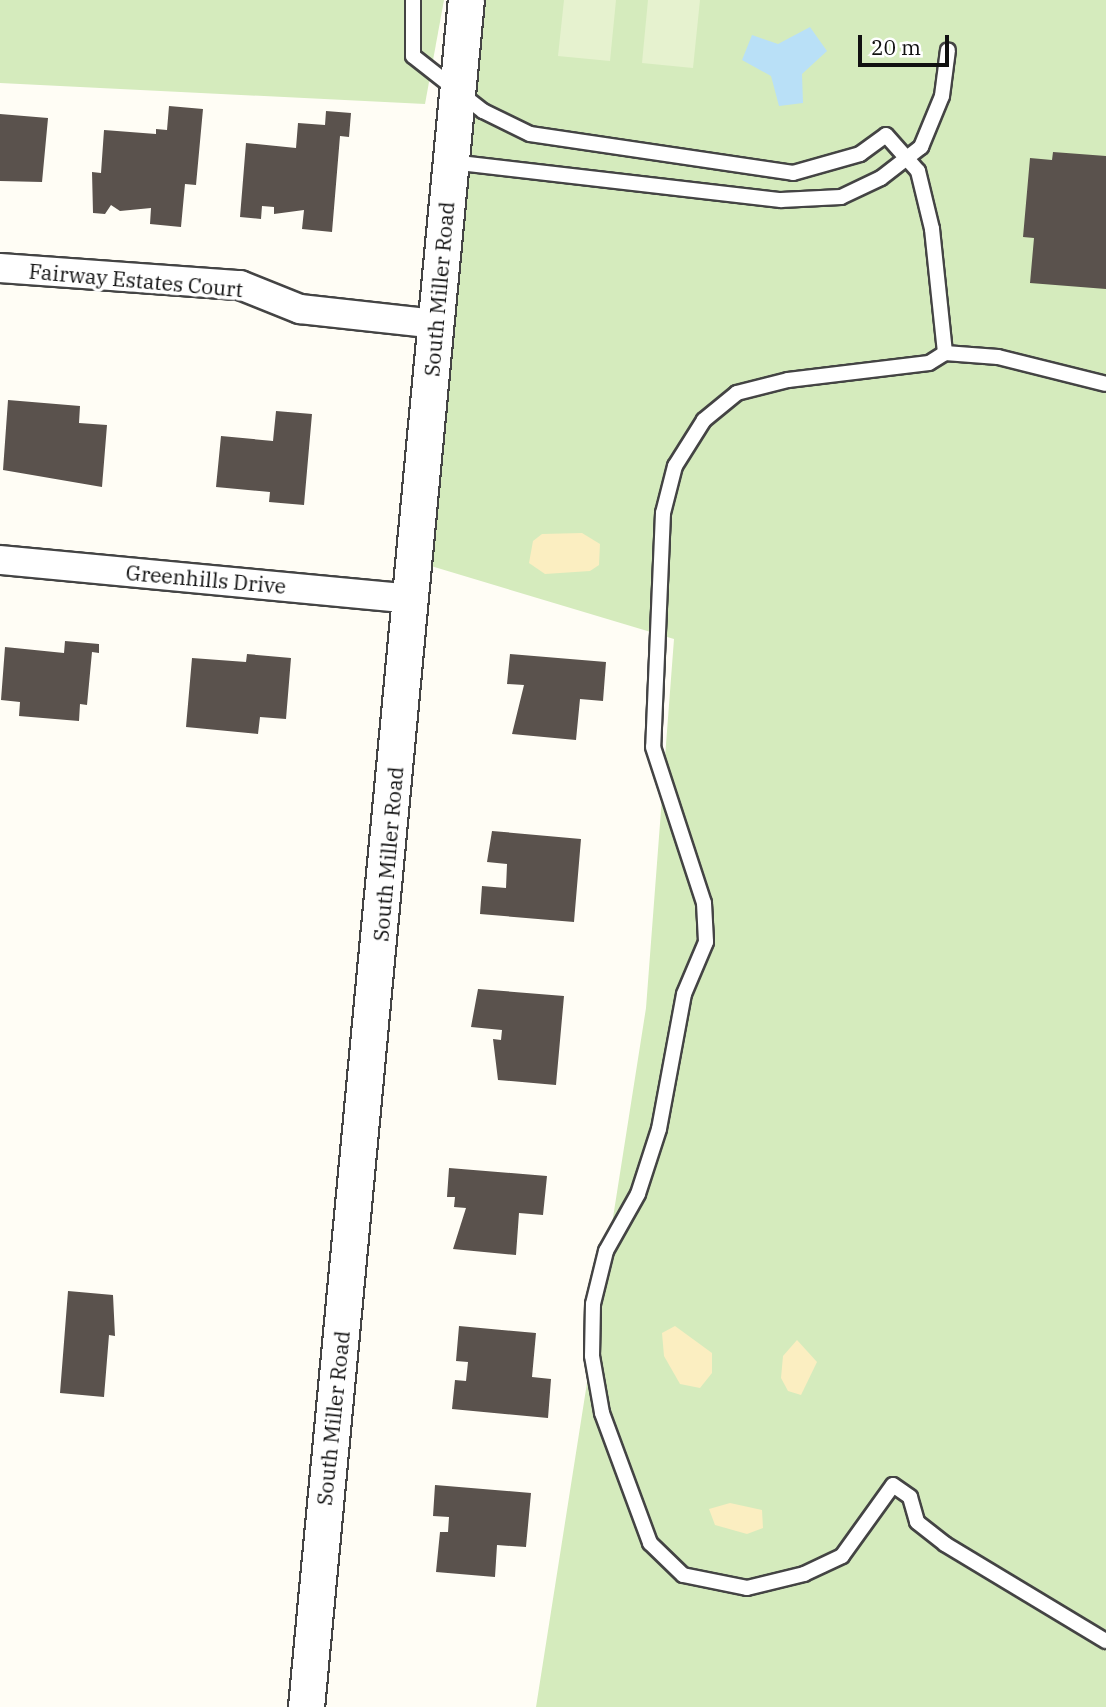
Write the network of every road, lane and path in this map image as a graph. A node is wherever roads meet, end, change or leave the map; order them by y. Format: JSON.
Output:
{"nodes":[{"id":1,"x":413,"y":0,"type":"edge"},
{"id":2,"x":466,"y":0,"type":"edge"},
{"id":3,"x":948,"y":50,"type":"dead end"},
{"id":4,"x":457,"y":90,"type":"junction"},
{"id":5,"x":907,"y":159,"type":"junction"},
{"id":6,"x":450,"y":162,"type":"junction"},
{"id":7,"x":0,"y":268,"type":"edge"},
{"id":8,"x":435,"y":324,"type":"junction"},
{"id":9,"x":945,"y":353,"type":"junction"},
{"id":10,"x":1106,"y":384,"type":"edge"},
{"id":11,"x":0,"y":559,"type":"edge"},
{"id":12,"x":412,"y":599,"type":"junction"},
{"id":13,"x":1106,"y":1641,"type":"edge"},
{"id":14,"x":306,"y":1707,"type":"edge"}],
"edges":[{"from":1,"to":4,"type":"lane"},
{"from":2,"to":4,"type":"street","name":"South Miller Road"},
{"from":3,"to":5,"type":"lane"},
{"from":4,"to":5,"type":"lane"},
{"from":4,"to":6,"type":"street","name":"South Miller Road"},
{"from":5,"to":6,"type":"lane"},
{"from":5,"to":9,"type":"lane"},
{"from":6,"to":8,"type":"street","name":"South Miller Road"},
{"from":7,"to":8,"type":"street","name":"Fairway Estates Court"},
{"from":8,"to":12,"type":"street","name":"South Miller Road"},
{"from":9,"to":10,"type":"lane"},
{"from":9,"to":13,"type":"lane"},
{"from":11,"to":12,"type":"street","name":"Greenhills Drive"},
{"from":12,"to":14,"type":"street","name":"South Miller Road"}]}
